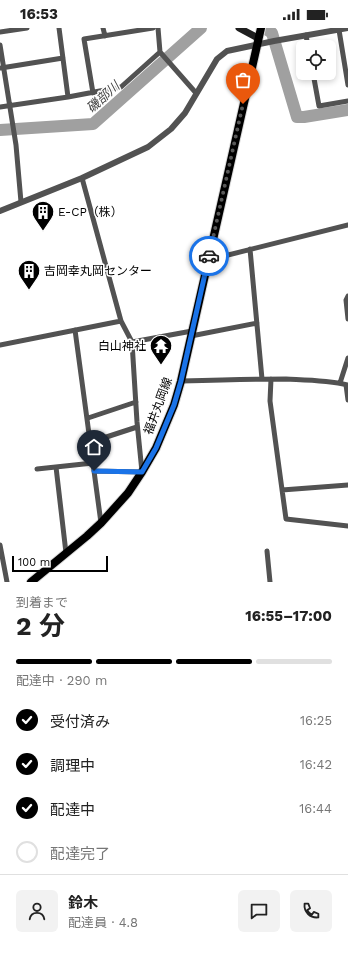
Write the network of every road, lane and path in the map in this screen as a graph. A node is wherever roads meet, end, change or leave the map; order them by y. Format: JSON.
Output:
{"nodes":[{"id":1,"x":27,"y":28,"type":"edge"},
{"id":2,"x":59,"y":28,"type":"edge"},
{"id":3,"x":103,"y":28,"type":"edge"},
{"id":4,"x":153,"y":28,"type":"edge"},
{"id":5,"x":158,"y":28,"type":"edge"},
{"id":6,"x":239,"y":28,"type":"edge"},
{"id":7,"x":261,"y":28,"type":"edge"},
{"id":8,"x":348,"y":28,"type":"edge"},
{"id":9,"x":339,"y":30,"type":"junction"},
{"id":10,"x":0,"y":32,"type":"edge"},
{"id":11,"x":105,"y":36,"type":"junction"},
{"id":12,"x":306,"y":36,"type":"junction"},
{"id":13,"x":307,"y":40,"type":"edge"},
{"id":14,"x":258,"y":41,"type":"junction"},
{"id":15,"x":0,"y":45,"type":"edge"},
{"id":16,"x":161,"y":54,"type":"junction"},
{"id":17,"x":63,"y":58,"type":"junction"},
{"id":18,"x":2,"y":68,"type":"edge"},
{"id":19,"x":314,"y":80,"type":"edge"},
{"id":20,"x":348,"y":85,"type":"edge"},
{"id":21,"x":93,"y":93,"type":"junction"},
{"id":22,"x":196,"y":93,"type":"junction"},
{"id":23,"x":68,"y":97,"type":"junction"},
{"id":24,"x":348,"y":101,"type":"edge"},
{"id":25,"x":11,"y":106,"type":"junction"},
{"id":26,"x":0,"y":107,"type":"edge"},
{"id":27,"x":82,"y":178,"type":"junction"},
{"id":28,"x":22,"y":202,"type":"junction"},
{"id":29,"x":0,"y":211,"type":"edge"},
{"id":30,"x":348,"y":224,"type":"edge"},
{"id":31,"x":250,"y":249,"type":"junction"},
{"id":32,"x":208,"y":260,"type":"junction"},
{"id":33,"x":348,"y":296,"type":"edge"},
{"id":34,"x":348,"y":318,"type":"edge"},
{"id":35,"x":120,"y":321,"type":"junction"},
{"id":36,"x":257,"y":323,"type":"junction"},
{"id":37,"x":75,"y":330,"type":"junction"},
{"id":38,"x":191,"y":333,"type":"junction"},
{"id":39,"x":132,"y":342,"type":"junction"},
{"id":40,"x":0,"y":345,"type":"edge"},
{"id":41,"x":348,"y":358,"type":"edge"},
{"id":42,"x":262,"y":379,"type":"junction"},
{"id":43,"x":271,"y":379,"type":"junction"},
{"id":44,"x":181,"y":381,"type":"junction"},
{"id":45,"x":340,"y":383,"type":"junction"},
{"id":46,"x":347,"y":385,"type":"edge"},
{"id":47,"x":348,"y":400,"type":"edge"},
{"id":48,"x":136,"y":402,"type":"junction"},
{"id":49,"x":88,"y":418,"type":"junction"},
{"id":50,"x":137,"y":426,"type":"junction"},
{"id":51,"x":91,"y":442,"type":"junction"},
{"id":52,"x":94,"y":462,"type":"junction"},
{"id":53,"x":56,"y":467,"type":"junction"},
{"id":54,"x":37,"y":469,"type":"dead end"},
{"id":55,"x":94,"y":471,"type":"junction"},
{"id":56,"x":142,"y":472,"type":"junction"},
{"id":57,"x":348,"y":485,"type":"edge"},
{"id":58,"x":282,"y":490,"type":"junction"},
{"id":59,"x":101,"y":523,"type":"junction"},
{"id":60,"x":348,"y":526,"type":"edge"},
{"id":61,"x":0,"y":545,"type":"edge"},
{"id":62,"x":266,"y":551,"type":"dead end"},
{"id":63,"x":66,"y":553,"type":"junction"},
{"id":64,"x":7,"y":582,"type":"edge"},
{"id":65,"x":31,"y":582,"type":"edge"},
{"id":66,"x":270,"y":582,"type":"edge"}],
"edges":[{"from":1,"to":10,"type":"street"},
{"from":2,"to":17,"type":"street"},
{"from":3,"to":11,"type":"street"},
{"from":4,"to":11,"type":"street"},
{"from":5,"to":16,"type":"street"},
{"from":6,"to":14,"type":"main road"},
{"from":7,"to":14,"type":"main road","name":"福井丸岡線"},
{"from":8,"to":9,"type":"street"},
{"from":9,"to":12,"type":"street"},
{"from":9,"to":20,"type":"street"},
{"from":11,"to":21,"type":"street"},
{"from":12,"to":13,"type":"street"},
{"from":12,"to":14,"type":"street"},
{"from":14,"to":22,"type":"street"},
{"from":14,"to":32,"type":"main road","name":"福井丸岡線"},
{"from":15,"to":18,"type":"street"},
{"from":16,"to":21,"type":"street"},
{"from":16,"to":22,"type":"street"},
{"from":17,"to":18,"type":"street"},
{"from":17,"to":23,"type":"street"},
{"from":18,"to":25,"type":"street"},
{"from":19,"to":24,"type":"street"},
{"from":21,"to":23,"type":"street"},
{"from":22,"to":27,"type":"street"},
{"from":23,"to":25,"type":"street"},
{"from":25,"to":26,"type":"street"},
{"from":25,"to":28,"type":"street"},
{"from":27,"to":28,"type":"street"},
{"from":27,"to":35,"type":"street"},
{"from":28,"to":29,"type":"street"},
{"from":30,"to":31,"type":"street"},
{"from":31,"to":32,"type":"street"},
{"from":31,"to":36,"type":"street"},
{"from":32,"to":38,"type":"main road","name":"福井丸岡線"},
{"from":33,"to":34,"type":"street"},
{"from":35,"to":37,"type":"street"},
{"from":35,"to":39,"type":"street"},
{"from":36,"to":38,"type":"street"},
{"from":36,"to":42,"type":"street"},
{"from":37,"to":40,"type":"street"},
{"from":37,"to":49,"type":"street"},
{"from":38,"to":39,"type":"street"},
{"from":38,"to":44,"type":"main road","name":"福井丸岡線"},
{"from":39,"to":48,"type":"street"},
{"from":41,"to":45,"type":"street"},
{"from":42,"to":43,"type":"street"},
{"from":42,"to":44,"type":"street"},
{"from":43,"to":45,"type":"street"},
{"from":43,"to":58,"type":"street"},
{"from":44,"to":56,"type":"main road","name":"福井丸岡線"},
{"from":45,"to":46,"type":"street"},
{"from":46,"to":47,"type":"street"},
{"from":48,"to":49,"type":"street"},
{"from":48,"to":50,"type":"street"},
{"from":49,"to":51,"type":"street"},
{"from":50,"to":51,"type":"street"},
{"from":50,"to":56,"type":"street"},
{"from":51,"to":52,"type":"street"},
{"from":52,"to":53,"type":"street"},
{"from":52,"to":55,"type":"street"},
{"from":53,"to":54,"type":"street"},
{"from":53,"to":63,"type":"street"},
{"from":55,"to":56,"type":"street"},
{"from":55,"to":59,"type":"street"},
{"from":56,"to":59,"type":"main road","name":"福井丸岡線"},
{"from":57,"to":58,"type":"street"},
{"from":58,"to":60,"type":"street"},
{"from":59,"to":63,"type":"main road","name":"福井丸岡線"},
{"from":61,"to":64,"type":"street"},
{"from":62,"to":66,"type":"street"},
{"from":63,"to":65,"type":"main road","name":"福井丸岡線"}]}
